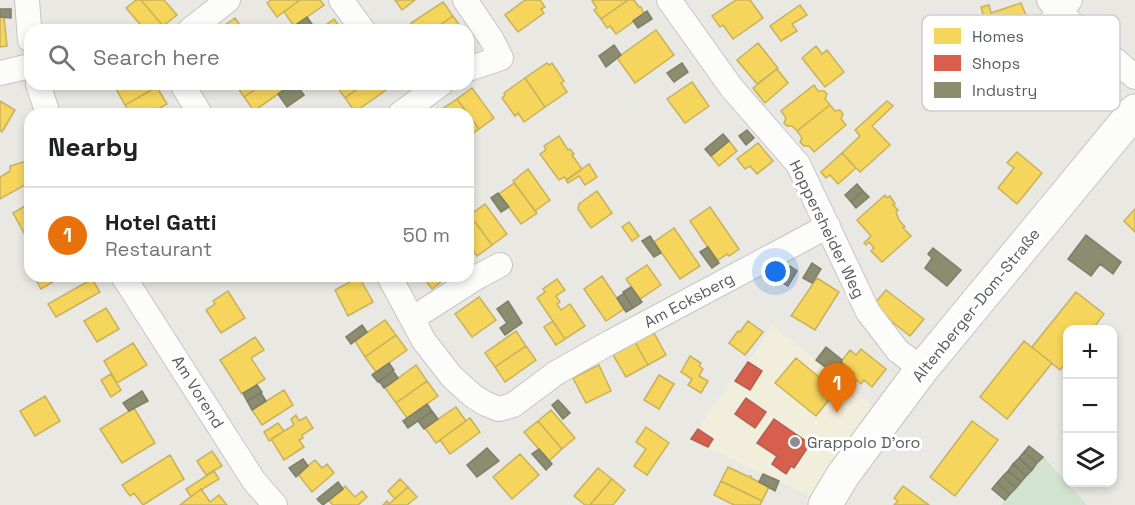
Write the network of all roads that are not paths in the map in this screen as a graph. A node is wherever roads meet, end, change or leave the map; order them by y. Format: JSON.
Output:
{"nodes":[{"id":1,"x":27,"y":0,"type":"edge"},
{"id":2,"x":228,"y":0,"type":"edge"},
{"id":3,"x":341,"y":0,"type":"edge"},
{"id":4,"x":465,"y":0,"type":"edge"},
{"id":5,"x":669,"y":0,"type":"edge"},
{"id":6,"x":1060,"y":4,"type":"edge"},
{"id":7,"x":1071,"y":15,"type":"edge"},
{"id":8,"x":29,"y":24,"type":"edge"},
{"id":9,"x":197,"y":24,"type":"edge"},
{"id":10,"x":359,"y":24,"type":"edge"},
{"id":11,"x":1120,"y":62,"type":"edge"},
{"id":12,"x":24,"y":67,"type":"edge"},
{"id":13,"x":474,"y":67,"type":"edge"},
{"id":14,"x":0,"y":73,"type":"edge"},
{"id":15,"x":1135,"y":77,"type":"edge"},
{"id":16,"x":40,"y":90,"type":"edge"},
{"id":17,"x":186,"y":90,"type":"edge"},
{"id":18,"x":428,"y":90,"type":"edge"},
{"id":19,"x":407,"y":100,"type":"edge"},
{"id":20,"x":46,"y":108,"type":"edge"},
{"id":21,"x":196,"y":108,"type":"edge"},
{"id":22,"x":1135,"y":111,"type":"edge"},
{"id":23,"x":828,"y":226,"type":"junction"},
{"id":24,"x":500,"y":264,"type":"dead end"},
{"id":25,"x":474,"y":279,"type":"edge"},
{"id":26,"x":127,"y":282,"type":"edge"},
{"id":27,"x":392,"y":282,"type":"edge"},
{"id":28,"x":470,"y":282,"type":"edge"},
{"id":29,"x":413,"y":318,"type":"junction"},
{"id":30,"x":922,"y":369,"type":"junction"},
{"id":31,"x":274,"y":505,"type":"edge"},
{"id":32,"x":825,"y":505,"type":"edge"}],
"edges":[{"from":1,"to":8,"type":"street"},
{"from":2,"to":9,"type":"street"},
{"from":3,"to":10,"type":"street"},
{"from":4,"to":13,"type":"street"},
{"from":5,"to":23,"type":"street","name":"Hoppersheider Weg"},
{"from":6,"to":7,"type":"street"},
{"from":11,"to":15,"type":"street"},
{"from":12,"to":14,"type":"street"},
{"from":16,"to":20,"type":"street"},
{"from":17,"to":21,"type":"street"},
{"from":18,"to":19,"type":"street"},
{"from":22,"to":30,"type":"main road","name":"Altenberger-Dom-Straße"},
{"from":23,"to":29,"type":"street","name":"Am Ecksberg"},
{"from":23,"to":30,"type":"street","name":"Hoppersheider Weg"},
{"from":24,"to":25,"type":"street"},
{"from":26,"to":31,"type":"street","name":"Am Vorend"},
{"from":27,"to":29,"type":"street","name":"Am Ecksberg"},
{"from":28,"to":29,"type":"street"},
{"from":30,"to":32,"type":"main road","name":"Altenberger-Dom-Straße"}]}
